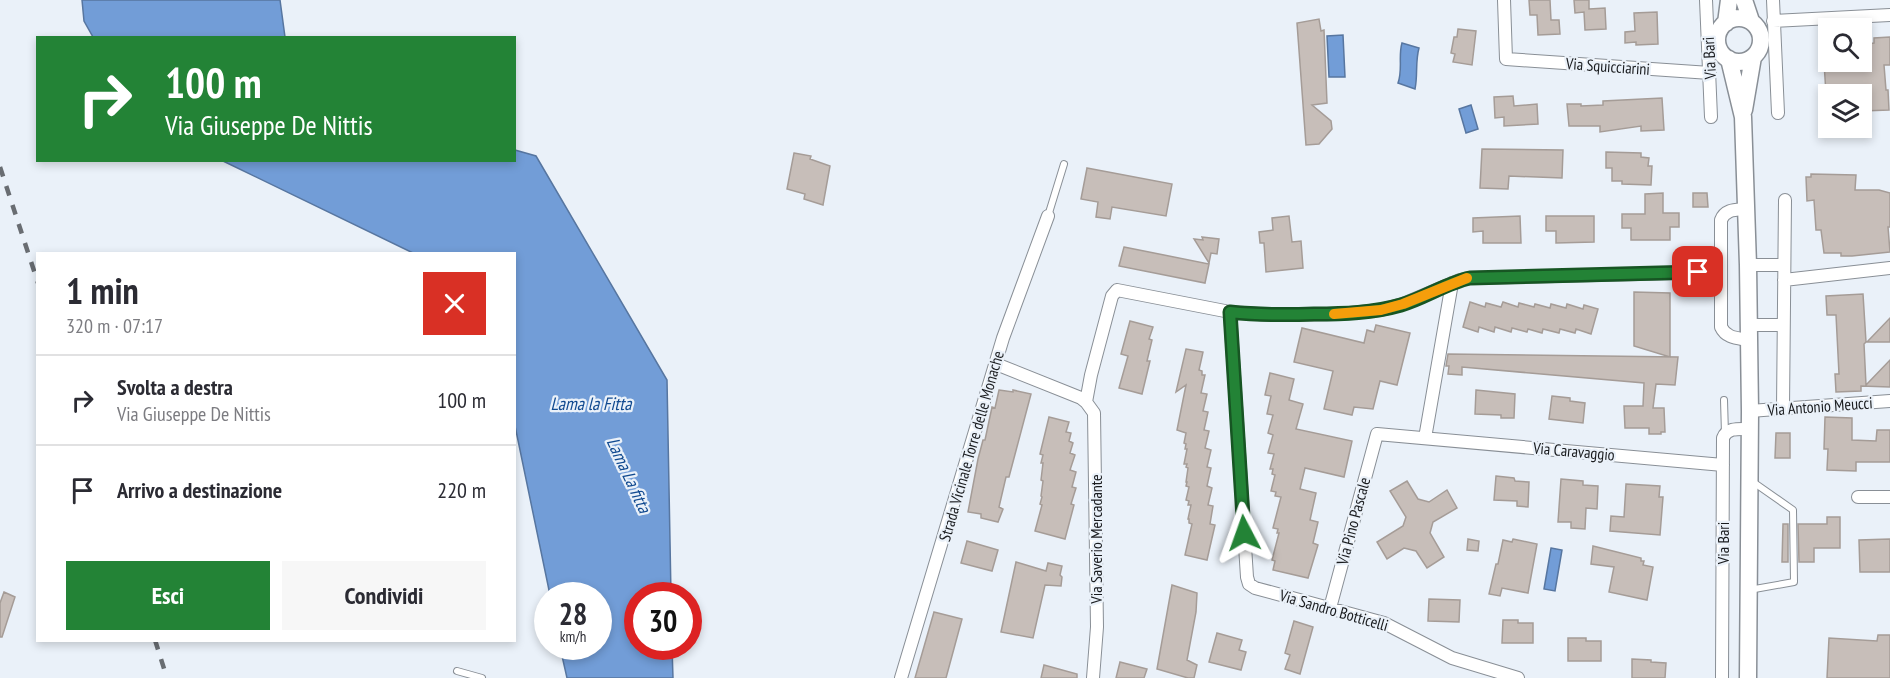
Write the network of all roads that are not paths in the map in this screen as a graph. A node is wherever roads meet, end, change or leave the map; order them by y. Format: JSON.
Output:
{"nodes":[{"id":1,"x":1504,"y":0,"type":"edge"},
{"id":2,"x":1706,"y":0,"type":"edge"},
{"id":3,"x":1729,"y":0,"type":"edge"},
{"id":4,"x":1744,"y":0,"type":"edge"},
{"id":5,"x":1773,"y":0,"type":"edge"},
{"id":6,"x":1890,"y":15,"type":"edge"},
{"id":7,"x":1751,"y":21,"type":"junction"},
{"id":8,"x":1773,"y":21,"type":"junction"},
{"id":9,"x":1726,"y":23,"type":"junction"},
{"id":10,"x":1768,"y":39,"type":"junction"},
{"id":11,"x":1713,"y":43,"type":"junction"},
{"id":12,"x":1753,"y":57,"type":"junction"},
{"id":13,"x":1729,"y":59,"type":"junction"},
{"id":14,"x":1710,"y":74,"type":"junction"},
{"id":15,"x":1778,"y":113,"type":"dead end"},
{"id":16,"x":1711,"y":117,"type":"dead end"},
{"id":17,"x":1743,"y":117,"type":"junction"},
{"id":18,"x":1064,"y":164,"type":"dead end"},
{"id":19,"x":1785,"y":200,"type":"dead end"},
{"id":20,"x":1746,"y":209,"type":"junction"},
{"id":21,"x":1048,"y":216,"type":"joint"},
{"id":22,"x":1748,"y":265,"type":"junction"},
{"id":23,"x":1784,"y":265,"type":"junction"},
{"id":24,"x":1890,"y":268,"type":"edge"},
{"id":25,"x":1721,"y":272,"type":"junction"},
{"id":26,"x":1784,"y":280,"type":"junction"},
{"id":27,"x":1452,"y":283,"type":"junction"},
{"id":28,"x":1230,"y":312,"type":"junction"},
{"id":29,"x":1783,"y":325,"type":"junction"},
{"id":30,"x":1748,"y":332,"type":"junction"},
{"id":31,"x":996,"y":364,"type":"junction"},
{"id":32,"x":1724,"y":400,"type":"dead end"},
{"id":33,"x":1890,"y":401,"type":"edge"},
{"id":34,"x":1086,"y":402,"type":"junction"},
{"id":35,"x":1783,"y":408,"type":"junction"},
{"id":36,"x":1750,"y":411,"type":"junction"},
{"id":37,"x":1750,"y":429,"type":"junction"},
{"id":38,"x":1377,"y":434,"type":"joint"},
{"id":39,"x":1725,"y":434,"type":"junction"},
{"id":40,"x":1425,"y":438,"type":"junction"},
{"id":41,"x":1723,"y":465,"type":"junction"},
{"id":42,"x":1749,"y":480,"type":"junction"},
{"id":43,"x":1858,"y":497,"type":"dead end"},
{"id":44,"x":1890,"y":497,"type":"edge"},
{"id":45,"x":1749,"y":590,"type":"junction"},
{"id":46,"x":1329,"y":608,"type":"junction"},
{"id":47,"x":457,"y":671,"type":"dead end"},
{"id":48,"x":482,"y":678,"type":"edge"},
{"id":49,"x":901,"y":678,"type":"edge"},
{"id":50,"x":1093,"y":678,"type":"edge"},
{"id":51,"x":1518,"y":678,"type":"edge"},
{"id":52,"x":1722,"y":678,"type":"edge"},
{"id":53,"x":1748,"y":678,"type":"edge"}],
"edges":[{"from":1,"to":14,"type":"street","name":"Via Squicciarini"},
{"from":2,"to":11,"type":"street","name":"Via Bari"},
{"from":3,"to":9,"type":"main road","name":"Via Bari"},
{"from":4,"to":7,"type":"main road","name":"Via Bari"},
{"from":5,"to":8,"type":"street","name":"Via Bari"},
{"from":6,"to":8,"type":"street"},
{"from":7,"to":9,"type":"main road","name":"Via Bari"},
{"from":7,"to":10,"type":"main road","name":"Via Bari"},
{"from":8,"to":10,"type":"street","name":"Via Bari"},
{"from":9,"to":11,"type":"main road","name":"Via Bari"},
{"from":10,"to":12,"type":"main road","name":"Via Bari"},
{"from":10,"to":15,"type":"street","name":"Via Bari"},
{"from":11,"to":13,"type":"main road","name":"Via Bari"},
{"from":11,"to":14,"type":"street","name":"Via Bari"},
{"from":12,"to":13,"type":"main road","name":"Via Bari"},
{"from":12,"to":17,"type":"main road","name":"Via Bari"},
{"from":13,"to":17,"type":"main road","name":"Via Bari"},
{"from":14,"to":16,"type":"street","name":"Via Bari"},
{"from":17,"to":20,"type":"main road","name":"Via Bari"},
{"from":18,"to":21,"type":"lane"},
{"from":19,"to":23,"type":"street"},
{"from":20,"to":22,"type":"main road","name":"Via Bari"},
{"from":20,"to":25,"type":"street"},
{"from":21,"to":31,"type":"street","name":"Strada Vicinale Torre delle Monache"},
{"from":22,"to":23,"type":"street"},
{"from":22,"to":30,"type":"main road","name":"Via Bari"},
{"from":23,"to":26,"type":"street"},
{"from":24,"to":26,"type":"street"},
{"from":25,"to":27,"type":"street"},
{"from":25,"to":30,"type":"street"},
{"from":26,"to":29,"type":"street"},
{"from":27,"to":28,"type":"street"},
{"from":27,"to":40,"type":"street"},
{"from":28,"to":34,"type":"street"},
{"from":28,"to":46,"type":"street","name":"Via Sandro Botticelli"},
{"from":29,"to":30,"type":"street"},
{"from":29,"to":35,"type":"street"},
{"from":30,"to":36,"type":"main road","name":"Via Bari"},
{"from":31,"to":34,"type":"street"},
{"from":31,"to":49,"type":"street","name":"Strada Vicinale Torre delle Monache"},
{"from":32,"to":39,"type":"lane"},
{"from":33,"to":35,"type":"street","name":"Via Antonio Meucci"},
{"from":34,"to":50,"type":"street","name":"Via Saverio Mercadante"},
{"from":35,"to":36,"type":"street","name":"Via Antonio Meucci"},
{"from":36,"to":37,"type":"main road","name":"Via Bari"},
{"from":37,"to":39,"type":"street"},
{"from":37,"to":42,"type":"main road","name":"Via Bari"},
{"from":38,"to":40,"type":"street","name":"Via Caravaggio"},
{"from":38,"to":46,"type":"street","name":"Via Pino Pascale"},
{"from":39,"to":41,"type":"street","name":"Via Bari"},
{"from":40,"to":41,"type":"street","name":"Via Caravaggio"},
{"from":41,"to":52,"type":"street","name":"Via Bari"},
{"from":42,"to":45,"type":"main road","name":"Via Bari"},
{"from":42,"to":45,"type":"lane"},
{"from":43,"to":44,"type":"street"},
{"from":45,"to":53,"type":"main road","name":"Via Bari"},
{"from":46,"to":51,"type":"street","name":"Via Sandro Botticelli"},
{"from":47,"to":48,"type":"lane"}]}
